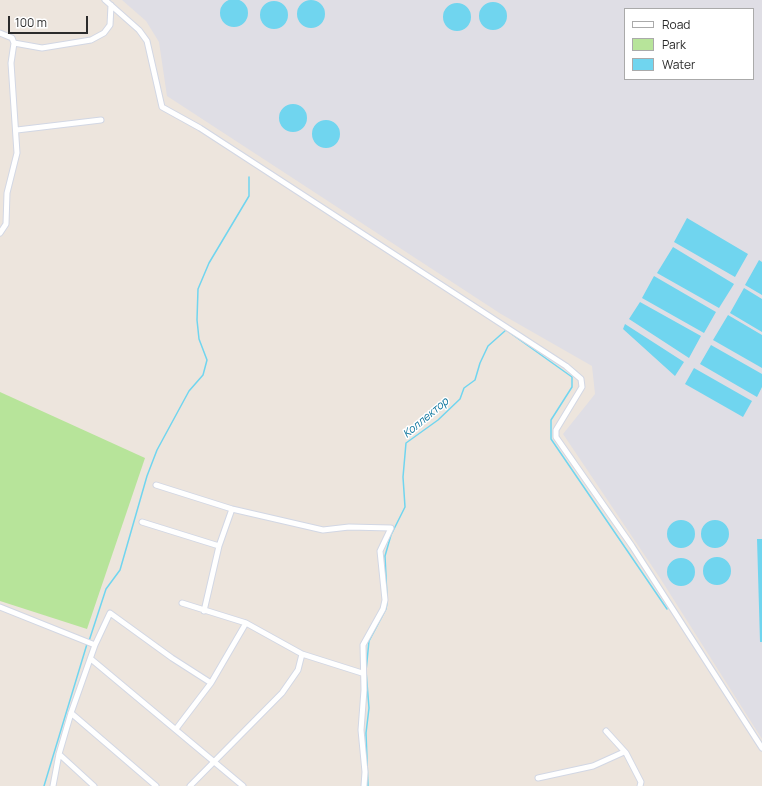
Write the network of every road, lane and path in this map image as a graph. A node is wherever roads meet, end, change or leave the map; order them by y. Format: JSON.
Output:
{"nodes":[{"id":1,"x":105,"y":0,"type":"edge"},
{"id":2,"x":111,"y":5,"type":"junction"},
{"id":3,"x":0,"y":32,"type":"edge"},
{"id":4,"x":14,"y":43,"type":"junction"},
{"id":5,"x":101,"y":120,"type":"dead end"},
{"id":6,"x":17,"y":130,"type":"junction"},
{"id":7,"x":0,"y":232,"type":"edge"},
{"id":8,"x":156,"y":485,"type":"dead end"},
{"id":9,"x":232,"y":509,"type":"junction"},
{"id":10,"x":142,"y":522,"type":"dead end"},
{"id":11,"x":219,"y":546,"type":"junction"},
{"id":12,"x":182,"y":603,"type":"dead end"},
{"id":13,"x":0,"y":607,"type":"edge"},
{"id":14,"x":204,"y":611,"type":"junction"},
{"id":15,"x":246,"y":624,"type":"junction"},
{"id":16,"x":90,"y":643,"type":"junction"},
{"id":17,"x":302,"y":654,"type":"junction"},
{"id":18,"x":91,"y":659,"type":"junction"},
{"id":19,"x":362,"y":673,"type":"junction"},
{"id":20,"x":211,"y":682,"type":"junction"},
{"id":21,"x":71,"y":713,"type":"junction"},
{"id":22,"x":176,"y":729,"type":"junction"},
{"id":23,"x":606,"y":731,"type":"dead end"},
{"id":24,"x":762,"y":748,"type":"edge"},
{"id":25,"x":624,"y":752,"type":"junction"},
{"id":26,"x":59,"y":754,"type":"junction"},
{"id":27,"x":215,"y":761,"type":"junction"},
{"id":28,"x":538,"y":778,"type":"dead end"},
{"id":29,"x":53,"y":786,"type":"edge"},
{"id":30,"x":94,"y":786,"type":"edge"},
{"id":31,"x":156,"y":786,"type":"edge"},
{"id":32,"x":190,"y":786,"type":"edge"},
{"id":33,"x":243,"y":786,"type":"edge"},
{"id":34,"x":364,"y":786,"type":"edge"},
{"id":35,"x":640,"y":786,"type":"edge"}],
"edges":[{"from":1,"to":2,"type":"street"},
{"from":2,"to":4,"type":"street"},
{"from":2,"to":24,"type":"street"},
{"from":3,"to":4,"type":"street"},
{"from":4,"to":6,"type":"street"},
{"from":5,"to":6,"type":"street"},
{"from":6,"to":7,"type":"street"},
{"from":8,"to":9,"type":"street"},
{"from":9,"to":11,"type":"street"},
{"from":9,"to":19,"type":"street"},
{"from":10,"to":11,"type":"street"},
{"from":11,"to":14,"type":"street"},
{"from":12,"to":14,"type":"street"},
{"from":13,"to":16,"type":"street"},
{"from":14,"to":15,"type":"street"},
{"from":15,"to":17,"type":"street"},
{"from":15,"to":20,"type":"street"},
{"from":16,"to":18,"type":"street"},
{"from":16,"to":20,"type":"street"},
{"from":17,"to":19,"type":"street"},
{"from":17,"to":27,"type":"street"},
{"from":18,"to":21,"type":"street"},
{"from":18,"to":22,"type":"street"},
{"from":19,"to":34,"type":"street"},
{"from":20,"to":22,"type":"street"},
{"from":21,"to":26,"type":"street"},
{"from":21,"to":31,"type":"street"},
{"from":22,"to":27,"type":"street"},
{"from":23,"to":25,"type":"street"},
{"from":25,"to":28,"type":"street"},
{"from":25,"to":35,"type":"street"},
{"from":26,"to":29,"type":"street"},
{"from":26,"to":30,"type":"street"},
{"from":27,"to":32,"type":"street"},
{"from":27,"to":33,"type":"street"}]}
